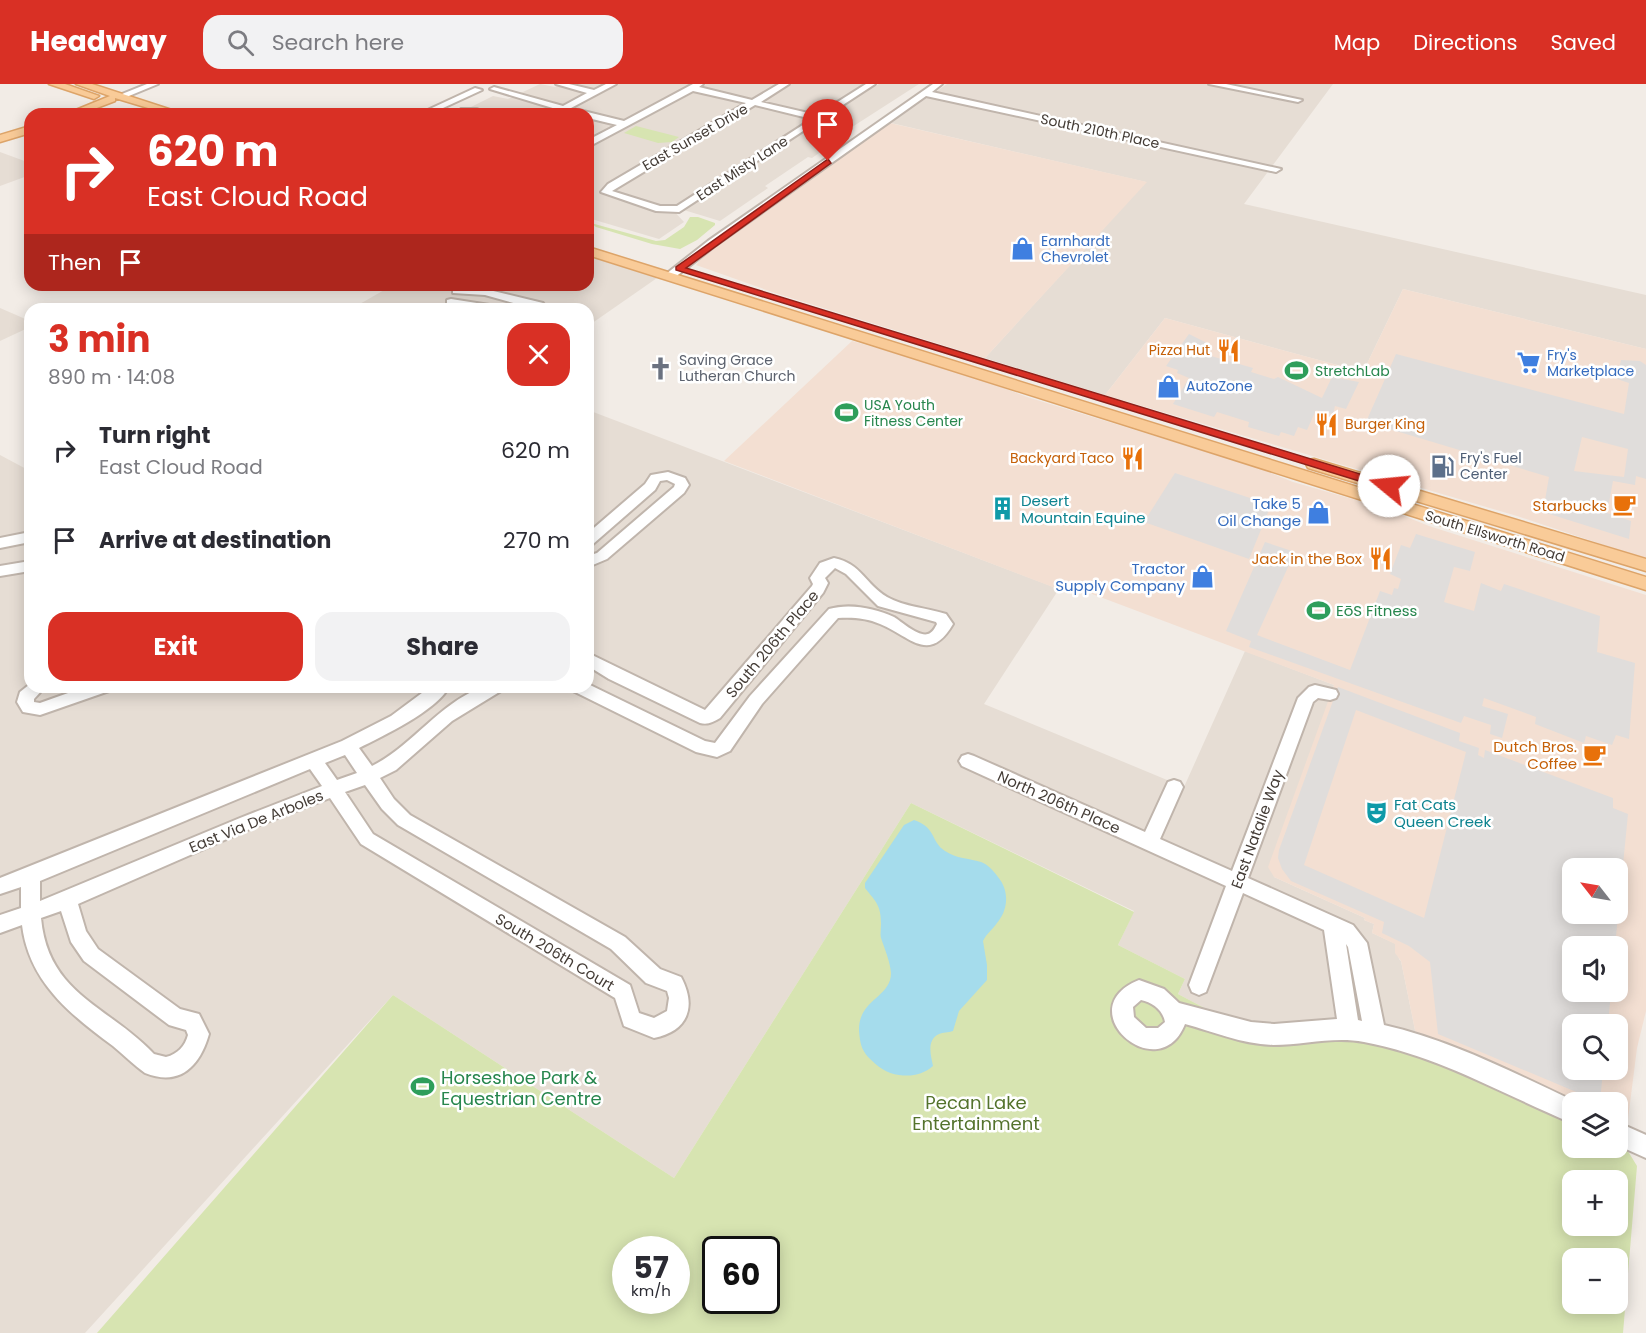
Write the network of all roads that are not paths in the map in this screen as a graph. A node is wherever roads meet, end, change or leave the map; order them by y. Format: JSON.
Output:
{"nodes":[{"id":1,"x":54,"y":84,"type":"edge"},
{"id":2,"x":81,"y":84,"type":"edge"},
{"id":3,"x":154,"y":84,"type":"edge"},
{"id":4,"x":560,"y":84,"type":"edge"},
{"id":5,"x":612,"y":84,"type":"edge"},
{"id":6,"x":786,"y":84,"type":"edge"},
{"id":7,"x":871,"y":84,"type":"edge"},
{"id":8,"x":938,"y":84,"type":"edge"},
{"id":9,"x":1213,"y":84,"type":"edge"},
{"id":10,"x":496,"y":86,"type":"edge"},
{"id":11,"x":695,"y":86,"type":"edge"},
{"id":12,"x":478,"y":87,"type":"edge"},
{"id":13,"x":595,"y":93,"type":"junction"},
{"id":14,"x":924,"y":93,"type":"junction"},
{"id":15,"x":121,"y":96,"type":"junction"},
{"id":16,"x":1298,"y":100,"type":"dead end"},
{"id":17,"x":108,"y":101,"type":"junction"},
{"id":18,"x":754,"y":102,"type":"junction"},
{"id":19,"x":88,"y":108,"type":"edge"},
{"id":20,"x":130,"y":108,"type":"edge"},
{"id":21,"x":160,"y":108,"type":"edge"},
{"id":22,"x":435,"y":108,"type":"edge"},
{"id":23,"x":560,"y":108,"type":"edge"},
{"id":24,"x":565,"y":108,"type":"edge"},
{"id":25,"x":594,"y":116,"type":"edge"},
{"id":26,"x":819,"y":118,"type":"junction"},
{"id":27,"x":624,"y":124,"type":"junction"},
{"id":28,"x":24,"y":131,"type":"edge"},
{"id":29,"x":0,"y":139,"type":"edge"},
{"id":30,"x":594,"y":141,"type":"edge"},
{"id":31,"x":1276,"y":169,"type":"dead end"},
{"id":32,"x":673,"y":210,"type":"joint"},
{"id":33,"x":594,"y":242,"type":"edge"},
{"id":34,"x":594,"y":252,"type":"edge"},
{"id":35,"x":675,"y":272,"type":"junction"},
{"id":36,"x":469,"y":291,"type":"edge"},
{"id":37,"x":488,"y":291,"type":"edge"},
{"id":38,"x":452,"y":297,"type":"edge"},
{"id":39,"x":532,"y":303,"type":"edge"},
{"id":40,"x":1104,"y":406,"type":"junction"},
{"id":41,"x":594,"y":536,"type":"edge"},
{"id":42,"x":24,"y":538,"type":"edge"},
{"id":43,"x":0,"y":543,"type":"edge"},
{"id":44,"x":594,"y":559,"type":"edge"},
{"id":45,"x":1646,"y":565,"type":"edge"},
{"id":46,"x":24,"y":567,"type":"edge"},
{"id":47,"x":0,"y":571,"type":"edge"},
{"id":48,"x":1646,"y":584,"type":"edge"},
{"id":49,"x":594,"y":663,"type":"edge"},
{"id":50,"x":30,"y":693,"type":"edge"},
{"id":51,"x":86,"y":693,"type":"edge"},
{"id":52,"x":434,"y":693,"type":"edge"},
{"id":53,"x":485,"y":693,"type":"edge"},
{"id":54,"x":591,"y":693,"type":"edge"},
{"id":55,"x":1330,"y":694,"type":"dead end"},
{"id":56,"x":348,"y":746,"type":"junction"},
{"id":57,"x":314,"y":760,"type":"junction"},
{"id":58,"x":968,"y":761,"type":"dead end"},
{"id":59,"x":368,"y":776,"type":"junction"},
{"id":60,"x":1174,"y":787,"type":"dead end"},
{"id":61,"x":334,"y":790,"type":"junction"},
{"id":62,"x":1149,"y":843,"type":"junction"},
{"id":63,"x":30,"y":876,"type":"junction"},
{"id":64,"x":1237,"y":883,"type":"junction"},
{"id":65,"x":0,"y":886,"type":"edge"},
{"id":66,"x":68,"y":900,"type":"junction"},
{"id":67,"x":31,"y":914,"type":"junction"},
{"id":68,"x":0,"y":924,"type":"edge"},
{"id":69,"x":1333,"y":927,"type":"junction"},
{"id":70,"x":1340,"y":972,"type":"junction"},
{"id":71,"x":1363,"y":976,"type":"junction"},
{"id":72,"x":1199,"y":985,"type":"dead end"},
{"id":73,"x":1173,"y":1012,"type":"dead end"},
{"id":74,"x":1348,"y":1030,"type":"junction"},
{"id":75,"x":1375,"y":1034,"type":"junction"},
{"id":76,"x":1562,"y":1107,"type":"edge"},
{"id":77,"x":1628,"y":1138,"type":"edge"},
{"id":78,"x":1646,"y":1147,"type":"edge"}],
"edges":[{"from":1,"to":17,"type":"main road"},
{"from":2,"to":15,"type":"main road"},
{"from":3,"to":15,"type":"street"},
{"from":4,"to":13,"type":"street"},
{"from":5,"to":13,"type":"street"},
{"from":6,"to":18,"type":"street","name":"East Sunset Drive"},
{"from":7,"to":26,"type":"street","name":"East Misty Lane"},
{"from":8,"to":14,"type":"street"},
{"from":9,"to":16,"type":"street"},
{"from":10,"to":12,"type":"street"},
{"from":10,"to":23,"type":"street"},
{"from":11,"to":18,"type":"street"},
{"from":11,"to":27,"type":"street"},
{"from":12,"to":22,"type":"street"},
{"from":13,"to":24,"type":"street"},
{"from":14,"to":31,"type":"street","name":"South 210th Place"},
{"from":14,"to":35,"type":"street"},
{"from":15,"to":17,"type":"main road"},
{"from":15,"to":21,"type":"main road"},
{"from":17,"to":19,"type":"main road"},
{"from":17,"to":20,"type":"main road"},
{"from":18,"to":26,"type":"street"},
{"from":18,"to":32,"type":"street","name":"East Sunset Drive"},
{"from":25,"to":27,"type":"street"},
{"from":26,"to":32,"type":"street","name":"East Misty Lane"},
{"from":27,"to":30,"type":"street"},
{"from":28,"to":29,"type":"main road"},
{"from":33,"to":35,"type":"main road","name":"South Ellsworth Road"},
{"from":34,"to":35,"type":"main road","name":"South Ellsworth Road"},
{"from":35,"to":40,"type":"main road","name":"South Ellsworth Road"},
{"from":36,"to":38,"type":"street"},
{"from":37,"to":39,"type":"street"},
{"from":40,"to":45,"type":"main road","name":"South Ellsworth Road"},
{"from":40,"to":48,"type":"main road","name":"South Ellsworth Road"},
{"from":41,"to":44,"type":"street"},
{"from":42,"to":43,"type":"street"},
{"from":46,"to":47,"type":"street"},
{"from":49,"to":54,"type":"street","name":"South 206th Place"},
{"from":50,"to":51,"type":"street"},
{"from":52,"to":56,"type":"street"},
{"from":53,"to":59,"type":"street","name":"East Via De Arboles"},
{"from":55,"to":64,"type":"street","name":"East Natalie Way"},
{"from":56,"to":57,"type":"street"},
{"from":56,"to":59,"type":"street"},
{"from":57,"to":61,"type":"street"},
{"from":57,"to":63,"type":"street"},
{"from":58,"to":62,"type":"street","name":"North 206th Place"},
{"from":59,"to":61,"type":"street","name":"East Via De Arboles"},
{"from":59,"to":61,"type":"street","name":"South 206th Court"},
{"from":60,"to":62,"type":"street"},
{"from":61,"to":66,"type":"street","name":"East Via De Arboles"},
{"from":62,"to":64,"type":"street"},
{"from":63,"to":65,"type":"street"},
{"from":63,"to":67,"type":"street"},
{"from":64,"to":69,"type":"street"},
{"from":64,"to":72,"type":"street","name":"East Natalie Way"},
{"from":66,"to":67,"type":"street","name":"East Via De Arboles"},
{"from":66,"to":67,"type":"street"},
{"from":67,"to":68,"type":"street","name":"East Via De Arboles"},
{"from":69,"to":70,"type":"street"},
{"from":69,"to":71,"type":"street"},
{"from":70,"to":71,"type":"street"},
{"from":70,"to":74,"type":"street"},
{"from":71,"to":75,"type":"street"},
{"from":73,"to":74,"type":"street"},
{"from":74,"to":75,"type":"street"},
{"from":75,"to":76,"type":"street"},
{"from":77,"to":78,"type":"street"}]}
